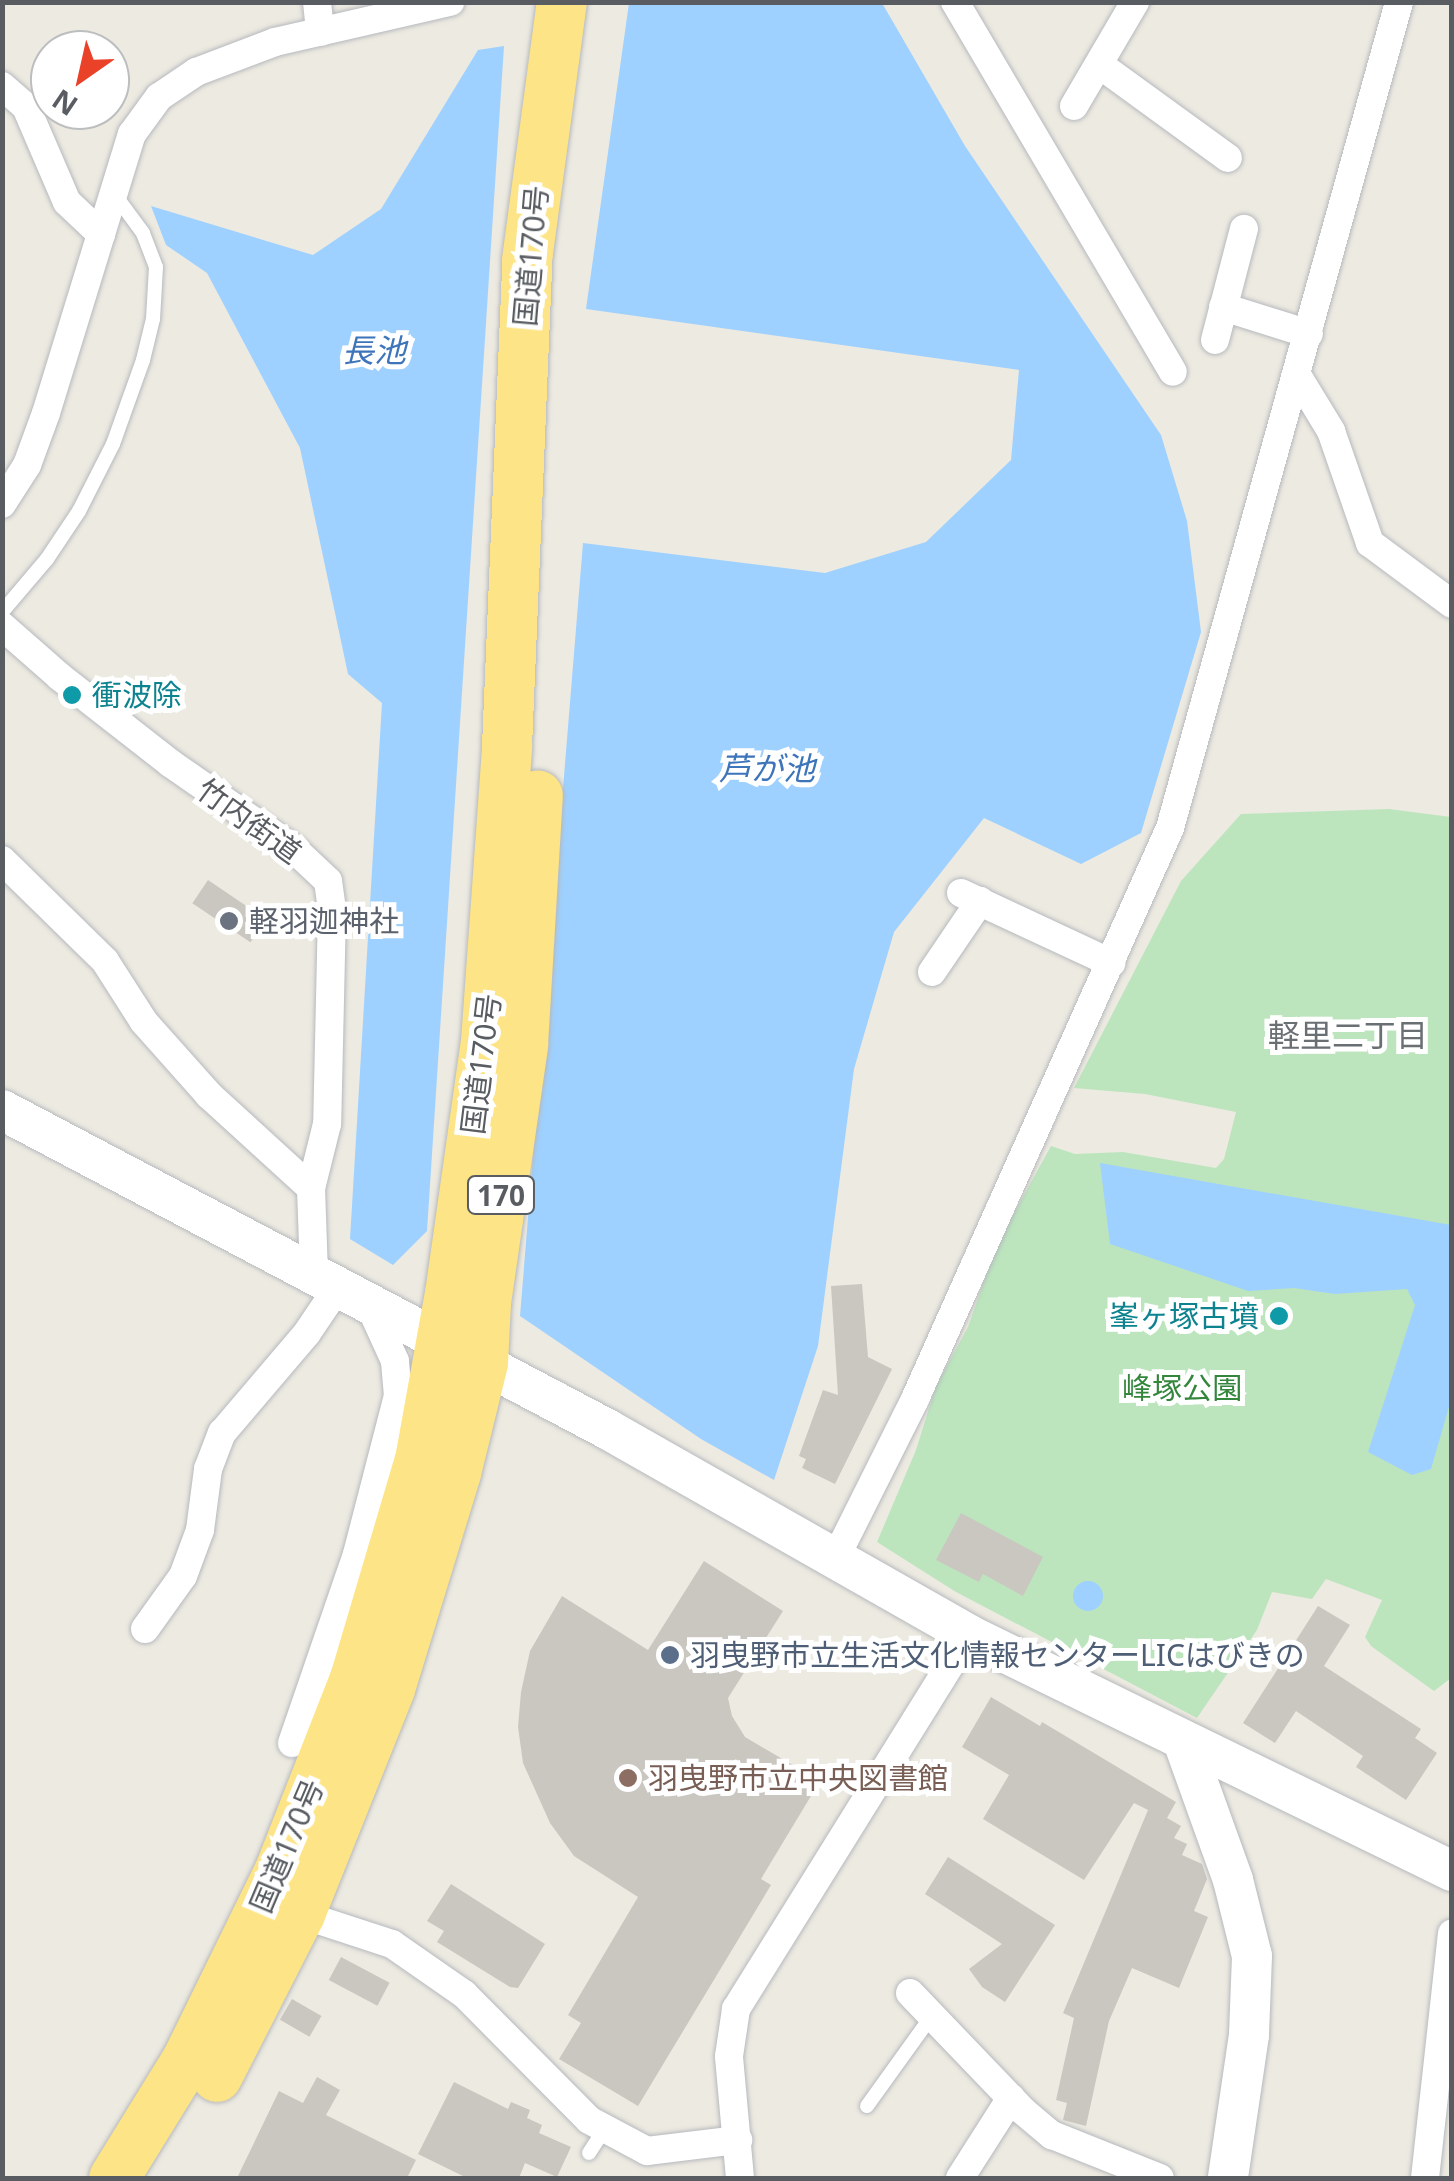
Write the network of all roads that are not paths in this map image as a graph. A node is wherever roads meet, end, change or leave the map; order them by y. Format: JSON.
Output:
{"nodes":[{"id":1,"x":316,"y":2,"type":"edge"},
{"id":2,"x":955,"y":2,"type":"edge"},
{"id":3,"x":1135,"y":2,"type":"edge"},
{"id":4,"x":1399,"y":2,"type":"edge"},
{"id":5,"x":447,"y":3,"type":"edge"},
{"id":6,"x":577,"y":11,"type":"edge"},
{"id":7,"x":320,"y":32,"type":"junction"},
{"id":8,"x":1100,"y":65,"type":"junction"},
{"id":9,"x":2,"y":86,"type":"edge"},
{"id":10,"x":1074,"y":106,"type":"dead end"},
{"id":11,"x":1228,"y":158,"type":"dead end"},
{"id":12,"x":113,"y":194,"type":"junction"},
{"id":13,"x":1244,"y":230,"type":"dead end"},
{"id":14,"x":101,"y":234,"type":"junction"},
{"id":15,"x":1223,"y":308,"type":"junction"},
{"id":16,"x":1309,"y":334,"type":"junction"},
{"id":17,"x":1214,"y":340,"type":"dead end"},
{"id":18,"x":1172,"y":372,"type":"dead end"},
{"id":19,"x":1297,"y":375,"type":"junction"},
{"id":20,"x":2,"y":504,"type":"edge"},
{"id":21,"x":1452,"y":604,"type":"edge"},
{"id":22,"x":2,"y":612,"type":"edge"},
{"id":23,"x":2,"y":626,"type":"edge"},
{"id":24,"x":2,"y":860,"type":"edge"},
{"id":25,"x":1111,"y":963,"type":"junction"},
{"id":26,"x":932,"y":972,"type":"dead end"},
{"id":27,"x":2,"y":1110,"type":"edge"},
{"id":28,"x":311,"y":1188,"type":"junction"},
{"id":29,"x":340,"y":1288,"type":"junction"},
{"id":30,"x":462,"y":1352,"type":"junction"},
{"id":31,"x":834,"y":1561,"type":"junction"},
{"id":32,"x":145,"y":1629,"type":"dead end"},
{"id":33,"x":968,"y":1635,"type":"junction"},
{"id":34,"x":1183,"y":1741,"type":"junction"},
{"id":35,"x":292,"y":1743,"type":"dead end"},
{"id":36,"x":1447,"y":1860,"type":"edge"},
{"id":37,"x":300,"y":1914,"type":"junction"},
{"id":38,"x":1452,"y":1932,"type":"edge"},
{"id":39,"x":910,"y":1993,"type":"dead end"},
{"id":40,"x":933,"y":2014,"type":"junction"},
{"id":41,"x":1012,"y":2098,"type":"junction"},
{"id":42,"x":867,"y":2106,"type":"dead end"},
{"id":43,"x":738,"y":2140,"type":"junction"},
{"id":44,"x":114,"y":2178,"type":"edge"},
{"id":45,"x":153,"y":2178,"type":"edge"},
{"id":46,"x":740,"y":2178,"type":"edge"},
{"id":47,"x":960,"y":2178,"type":"edge"},
{"id":48,"x":1156,"y":2178,"type":"edge"},
{"id":49,"x":1228,"y":2178,"type":"edge"},
{"id":50,"x":1425,"y":2178,"type":"edge"}],
"edges":[{"from":1,"to":7,"type":"street"},
{"from":2,"to":18,"type":"street"},
{"from":3,"to":8,"type":"street"},
{"from":4,"to":16,"type":"street"},
{"from":5,"to":7,"type":"street"},
{"from":6,"to":30,"type":"highway","name":"国道170号","number":"170"},
{"from":7,"to":12,"type":"street"},
{"from":8,"to":10,"type":"street"},
{"from":8,"to":11,"type":"street"},
{"from":9,"to":14,"type":"street"},
{"from":12,"to":14,"type":"street"},
{"from":12,"to":22,"type":"lane"},
{"from":13,"to":15,"type":"street"},
{"from":14,"to":20,"type":"street"},
{"from":15,"to":16,"type":"street"},
{"from":15,"to":17,"type":"street"},
{"from":16,"to":19,"type":"street"},
{"from":19,"to":21,"type":"street"},
{"from":19,"to":25,"type":"street"},
{"from":23,"to":28,"type":"street","name":"竹内街道"},
{"from":24,"to":28,"type":"street"},
{"from":25,"to":26,"type":"street"},
{"from":25,"to":31,"type":"street"},
{"from":27,"to":29,"type":"street"},
{"from":28,"to":29,"type":"street","name":"竹内街道"},
{"from":29,"to":30,"type":"street"},
{"from":29,"to":32,"type":"street"},
{"from":29,"to":35,"type":"street"},
{"from":30,"to":31,"type":"street"},
{"from":30,"to":37,"type":"highway","name":"国道170号","number":"170"},
{"from":30,"to":44,"type":"highway","name":"国道170号","number":"170"},
{"from":31,"to":33,"type":"street"},
{"from":33,"to":34,"type":"street"},
{"from":33,"to":43,"type":"street"},
{"from":34,"to":36,"type":"street"},
{"from":34,"to":49,"type":"street"},
{"from":37,"to":43,"type":"street"},
{"from":37,"to":45,"type":"highway","name":"国道170号","number":"170"},
{"from":38,"to":50,"type":"street"},
{"from":39,"to":40,"type":"street"},
{"from":40,"to":41,"type":"street"},
{"from":40,"to":42,"type":"lane"},
{"from":41,"to":47,"type":"street"},
{"from":41,"to":48,"type":"street"},
{"from":43,"to":46,"type":"street"}]}
